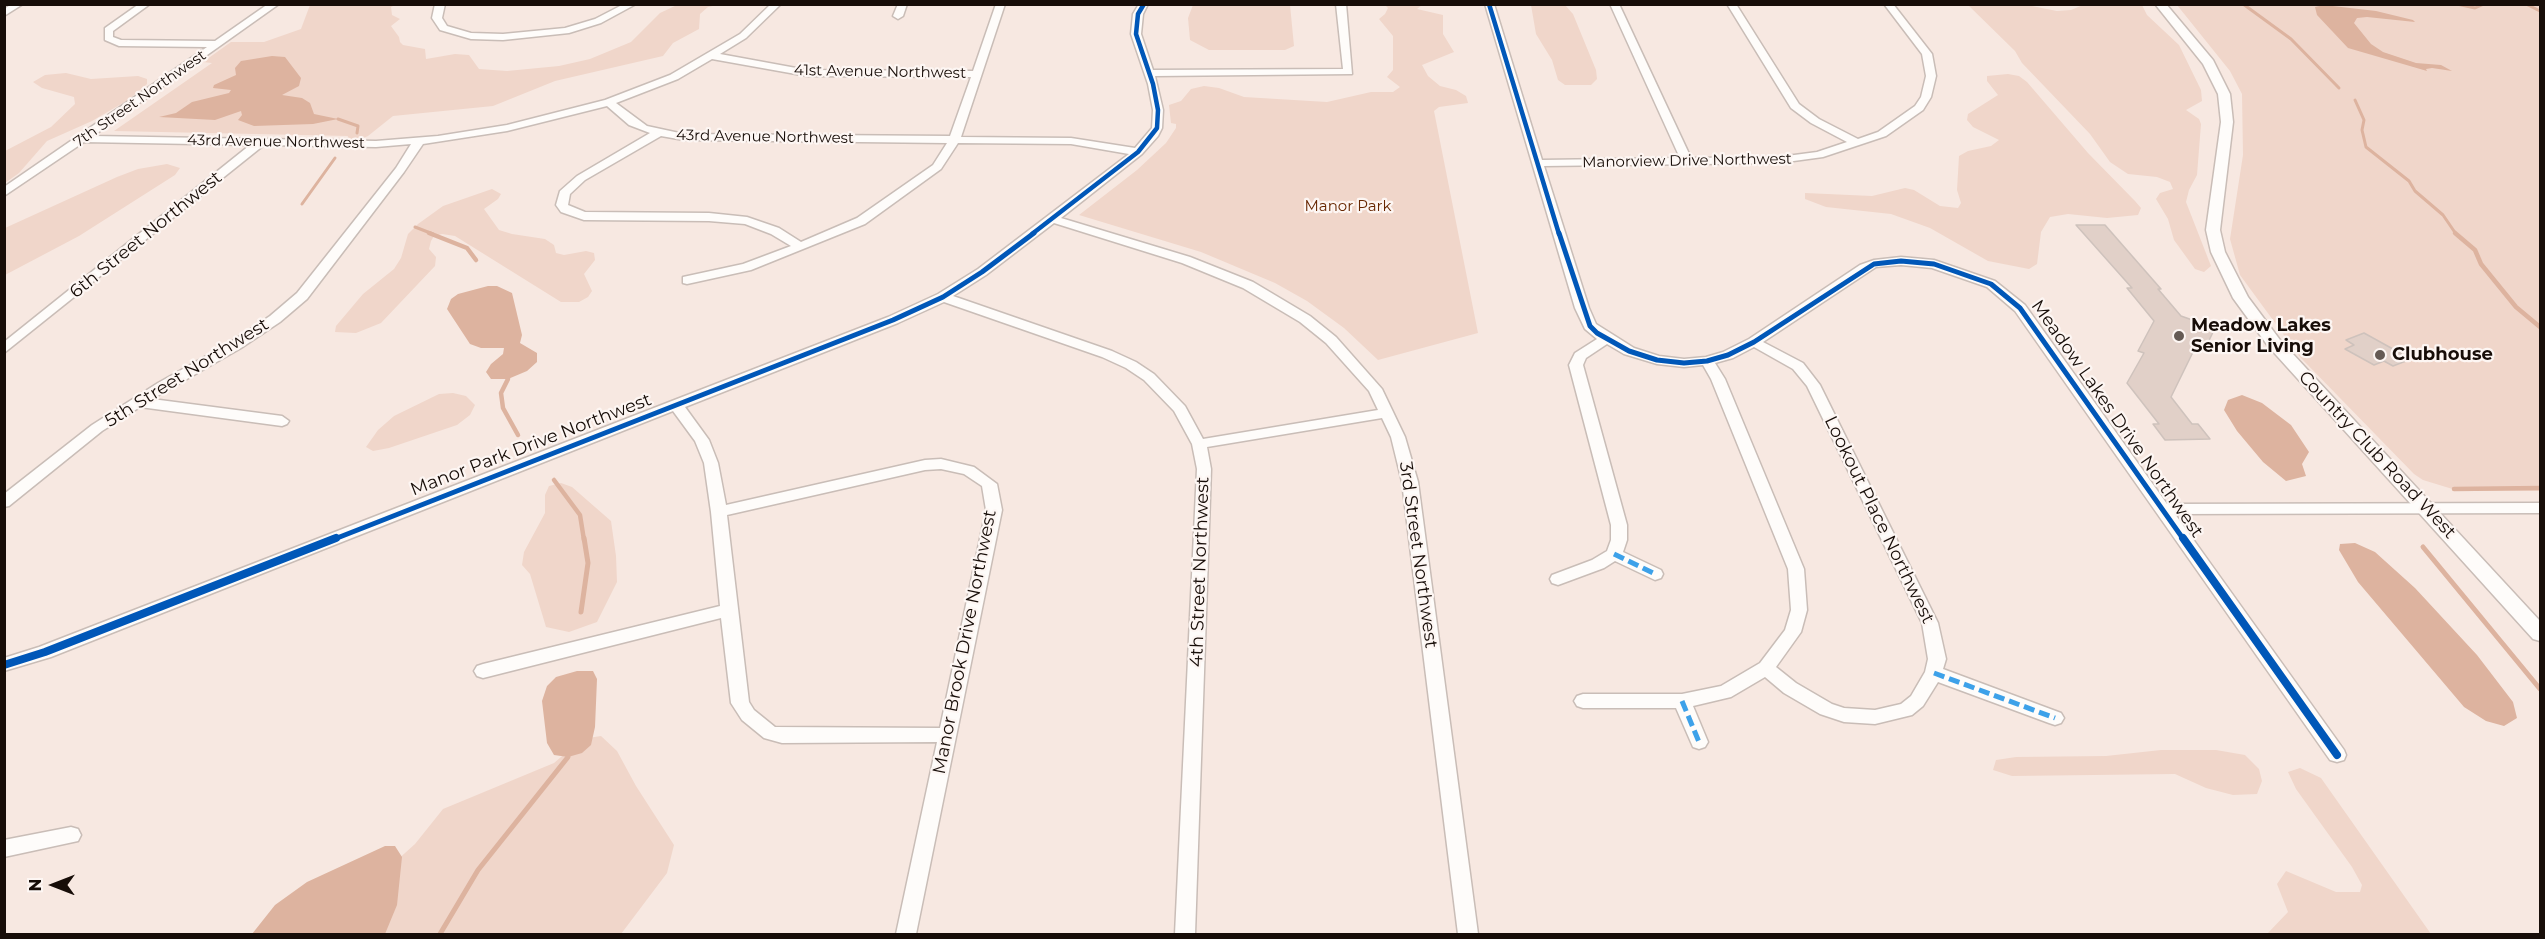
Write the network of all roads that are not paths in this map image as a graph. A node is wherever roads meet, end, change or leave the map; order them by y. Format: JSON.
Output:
{"nodes":[{"id":1,"x":19,"y":4,"type":"edge"},
{"id":2,"x":146,"y":4,"type":"edge"},
{"id":3,"x":275,"y":4,"type":"edge"},
{"id":4,"x":440,"y":4,"type":"edge"},
{"id":5,"x":632,"y":4,"type":"edge"},
{"id":6,"x":777,"y":4,"type":"edge"},
{"id":7,"x":903,"y":4,"type":"edge"},
{"id":8,"x":1001,"y":4,"type":"edge"},
{"id":9,"x":1143,"y":4,"type":"edge"},
{"id":10,"x":1341,"y":4,"type":"edge"},
{"id":11,"x":1489,"y":4,"type":"edge"},
{"id":12,"x":1614,"y":4,"type":"edge"},
{"id":13,"x":1731,"y":4,"type":"edge"},
{"id":14,"x":1888,"y":4,"type":"edge"},
{"id":15,"x":2160,"y":4,"type":"edge"},
{"id":16,"x":4,"y":13,"type":"edge"},
{"id":17,"x":898,"y":16,"type":"dead end"},
{"id":18,"x":219,"y":44,"type":"junction"},
{"id":19,"x":714,"y":56,"type":"junction"},
{"id":20,"x":1150,"y":73,"type":"junction"},
{"id":21,"x":976,"y":74,"type":"junction"},
{"id":22,"x":609,"y":102,"type":"junction"},
{"id":23,"x":658,"y":133,"type":"junction"},
{"id":24,"x":81,"y":139,"type":"junction"},
{"id":25,"x":954,"y":140,"type":"junction"},
{"id":26,"x":419,"y":141,"type":"junction"},
{"id":27,"x":260,"y":143,"type":"junction"},
{"id":28,"x":1858,"y":143,"type":"junction"},
{"id":29,"x":1138,"y":152,"type":"junction"},
{"id":30,"x":1687,"y":162,"type":"junction"},
{"id":31,"x":1538,"y":163,"type":"junction"},
{"id":32,"x":4,"y":193,"type":"edge"},
{"id":33,"x":1052,"y":219,"type":"junction"},
{"id":34,"x":801,"y":247,"type":"junction"},
{"id":35,"x":687,"y":280,"type":"dead end"},
{"id":36,"x":943,"y":297,"type":"junction"},
{"id":37,"x":1606,"y":339,"type":"junction"},
{"id":38,"x":1754,"y":342,"type":"junction"},
{"id":39,"x":4,"y":349,"type":"edge"},
{"id":40,"x":1707,"y":360,"type":"junction"},
{"id":41,"x":138,"y":402,"type":"junction"},
{"id":42,"x":675,"y":404,"type":"junction"},
{"id":43,"x":1388,"y":413,"type":"junction"},
{"id":44,"x":282,"y":421,"type":"dead end"},
{"id":45,"x":1199,"y":444,"type":"junction"},
{"id":46,"x":4,"y":502,"type":"edge"},
{"id":47,"x":2425,"y":507,"type":"junction"},
{"id":48,"x":2162,"y":508,"type":"junction"},
{"id":49,"x":2541,"y":508,"type":"edge"},
{"id":50,"x":719,"y":512,"type":"junction"},
{"id":51,"x":1614,"y":554,"type":"junction"},
{"id":52,"x":1655,"y":573,"type":"dead end"},
{"id":53,"x":1558,"y":579,"type":"dead end"},
{"id":54,"x":730,"y":610,"type":"junction"},
{"id":55,"x":2541,"y":634,"type":"edge"},
{"id":56,"x":4,"y":665,"type":"edge"},
{"id":57,"x":1766,"y":668,"type":"junction"},
{"id":58,"x":483,"y":671,"type":"dead end"},
{"id":59,"x":1934,"y":673,"type":"junction"},
{"id":60,"x":1584,"y":701,"type":"dead end"},
{"id":61,"x":1682,"y":701,"type":"junction"},
{"id":62,"x":2055,"y":718,"type":"dead end"},
{"id":63,"x":946,"y":735,"type":"junction"},
{"id":64,"x":1699,"y":742,"type":"dead end"},
{"id":65,"x":2337,"y":755,"type":"dead end"},
{"id":66,"x":71,"y":835,"type":"dead end"},
{"id":67,"x":4,"y":849,"type":"edge"},
{"id":68,"x":906,"y":934,"type":"edge"},
{"id":69,"x":1185,"y":934,"type":"edge"},
{"id":70,"x":1468,"y":934,"type":"edge"}],
"edges":[{"from":1,"to":16,"type":"street"},
{"from":2,"to":18,"type":"street"},
{"from":3,"to":18,"type":"street","name":"7th Street Northwest"},
{"from":4,"to":5,"type":"street"},
{"from":6,"to":19,"type":"street"},
{"from":7,"to":17,"type":"street"},
{"from":8,"to":21,"type":"street"},
{"from":9,"to":20,"type":"street"},
{"from":10,"to":20,"type":"street"},
{"from":11,"to":31,"type":"street","name":"Meadow Lakes Drive Northwest"},
{"from":12,"to":30,"type":"street"},
{"from":13,"to":28,"type":"street"},
{"from":14,"to":28,"type":"street","name":"Manorview Drive Northwest"},
{"from":15,"to":47,"type":"main road","name":"Country Club Road West"},
{"from":18,"to":24,"type":"street","name":"7th Street Northwest"},
{"from":19,"to":21,"type":"street","name":"41st Avenue Northwest"},
{"from":19,"to":22,"type":"street"},
{"from":20,"to":29,"type":"street"},
{"from":21,"to":25,"type":"street"},
{"from":22,"to":23,"type":"street","name":"43rd Avenue Northwest"},
{"from":22,"to":26,"type":"street","name":"43rd Avenue Northwest"},
{"from":23,"to":25,"type":"street","name":"43rd Avenue Northwest"},
{"from":23,"to":34,"type":"street"},
{"from":24,"to":27,"type":"street","name":"43rd Avenue Northwest"},
{"from":24,"to":32,"type":"street","name":"7th Street Northwest"},
{"from":25,"to":29,"type":"street","name":"43rd Avenue Northwest"},
{"from":25,"to":34,"type":"street"},
{"from":26,"to":27,"type":"street","name":"43rd Avenue Northwest"},
{"from":26,"to":41,"type":"street","name":"5th Street Northwest"},
{"from":27,"to":39,"type":"street","name":"6th Street Northwest"},
{"from":28,"to":30,"type":"street","name":"Manorview Drive Northwest"},
{"from":29,"to":33,"type":"street"},
{"from":30,"to":31,"type":"street","name":"Manorview Drive Northwest"},
{"from":31,"to":37,"type":"street","name":"Meadow Lakes Drive Northwest"},
{"from":33,"to":36,"type":"street","name":"Manor Park Drive Northwest"},
{"from":33,"to":43,"type":"street","name":"3rd Street Northwest"},
{"from":34,"to":35,"type":"street"},
{"from":36,"to":42,"type":"street","name":"Manor Park Drive Northwest"},
{"from":36,"to":45,"type":"street","name":"4th Street Northwest"},
{"from":37,"to":40,"type":"street","name":"Meadow Lakes Drive Northwest"},
{"from":37,"to":51,"type":"street"},
{"from":38,"to":40,"type":"street","name":"Meadow Lakes Drive Northwest"},
{"from":38,"to":48,"type":"street","name":"Meadow Lakes Drive Northwest"},
{"from":38,"to":59,"type":"street","name":"Lookout Place Northwest"},
{"from":40,"to":57,"type":"street"},
{"from":41,"to":44,"type":"street"},
{"from":41,"to":46,"type":"street","name":"5th Street Northwest"},
{"from":42,"to":50,"type":"street"},
{"from":42,"to":56,"type":"street","name":"Manor Park Drive Northwest"},
{"from":43,"to":45,"type":"street"},
{"from":43,"to":70,"type":"street","name":"3rd Street Northwest"},
{"from":45,"to":69,"type":"street","name":"4th Street Northwest"},
{"from":47,"to":48,"type":"street"},
{"from":47,"to":49,"type":"street"},
{"from":47,"to":55,"type":"main road","name":"Country Club Road West"},
{"from":48,"to":65,"type":"street","name":"Meadow Lakes Drive Northwest"},
{"from":50,"to":54,"type":"street"},
{"from":50,"to":63,"type":"street","name":"Manor Brook Drive Northwest"},
{"from":51,"to":52,"type":"street"},
{"from":51,"to":53,"type":"street"},
{"from":54,"to":58,"type":"street"},
{"from":54,"to":63,"type":"street"},
{"from":57,"to":59,"type":"street"},
{"from":57,"to":61,"type":"street"},
{"from":59,"to":62,"type":"street"},
{"from":60,"to":61,"type":"street"},
{"from":61,"to":64,"type":"street"},
{"from":63,"to":68,"type":"street","name":"Manor Brook Drive Northwest"},
{"from":66,"to":67,"type":"street"}]}
